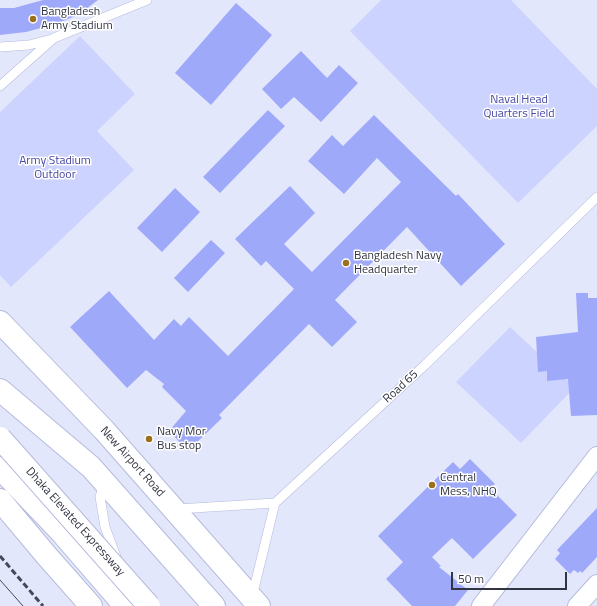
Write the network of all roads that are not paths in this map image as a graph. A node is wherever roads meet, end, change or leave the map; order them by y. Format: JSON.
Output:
{"nodes":[{"id":1,"x":147,"y":0,"type":"edge"},
{"id":2,"x":54,"y":38,"type":"junction"},
{"id":3,"x":0,"y":48,"type":"edge"},
{"id":4,"x":0,"y":86,"type":"edge"},
{"id":5,"x":597,"y":197,"type":"edge"},
{"id":6,"x":0,"y":322,"type":"edge"},
{"id":7,"x":0,"y":390,"type":"edge"},
{"id":8,"x":0,"y":438,"type":"edge"},
{"id":9,"x":597,"y":456,"type":"edge"},
{"id":10,"x":0,"y":468,"type":"edge"},
{"id":11,"x":104,"y":481,"type":"junction"},
{"id":12,"x":0,"y":500,"type":"edge"},
{"id":13,"x":275,"y":503,"type":"junction"},
{"id":14,"x":174,"y":509,"type":"junction"},
{"id":15,"x":597,"y":584,"type":"edge"},
{"id":16,"x":255,"y":602,"type":"edge"},
{"id":17,"x":91,"y":606,"type":"edge"},
{"id":18,"x":125,"y":606,"type":"edge"},
{"id":19,"x":131,"y":606,"type":"edge"},
{"id":20,"x":150,"y":606,"type":"edge"},
{"id":21,"x":214,"y":606,"type":"edge"},
{"id":22,"x":481,"y":606,"type":"edge"},
{"id":23,"x":577,"y":606,"type":"edge"}],
"edges":[{"from":1,"to":2,"type":"lane"},
{"from":2,"to":3,"type":"lane"},
{"from":2,"to":4,"type":"lane"},
{"from":5,"to":13,"type":"lane","name":"Road 65"},
{"from":6,"to":14,"type":"highway","name":"New Airport Road"},
{"from":7,"to":11,"type":"highway"},
{"from":8,"to":20,"type":"highway","name":"Dhaka Elevated Expressway","bridge":true},
{"from":9,"to":22,"type":"street"},
{"from":10,"to":18,"type":"highway","name":"Dhaka Elevated Expressway"},
{"from":11,"to":19,"type":"lane"},
{"from":11,"to":21,"type":"highway"},
{"from":12,"to":17,"type":"highway"},
{"from":13,"to":14,"type":"lane"},
{"from":13,"to":16,"type":"lane"},
{"from":14,"to":16,"type":"highway","name":"New Airport Road"},
{"from":15,"to":23,"type":"street"}]}
